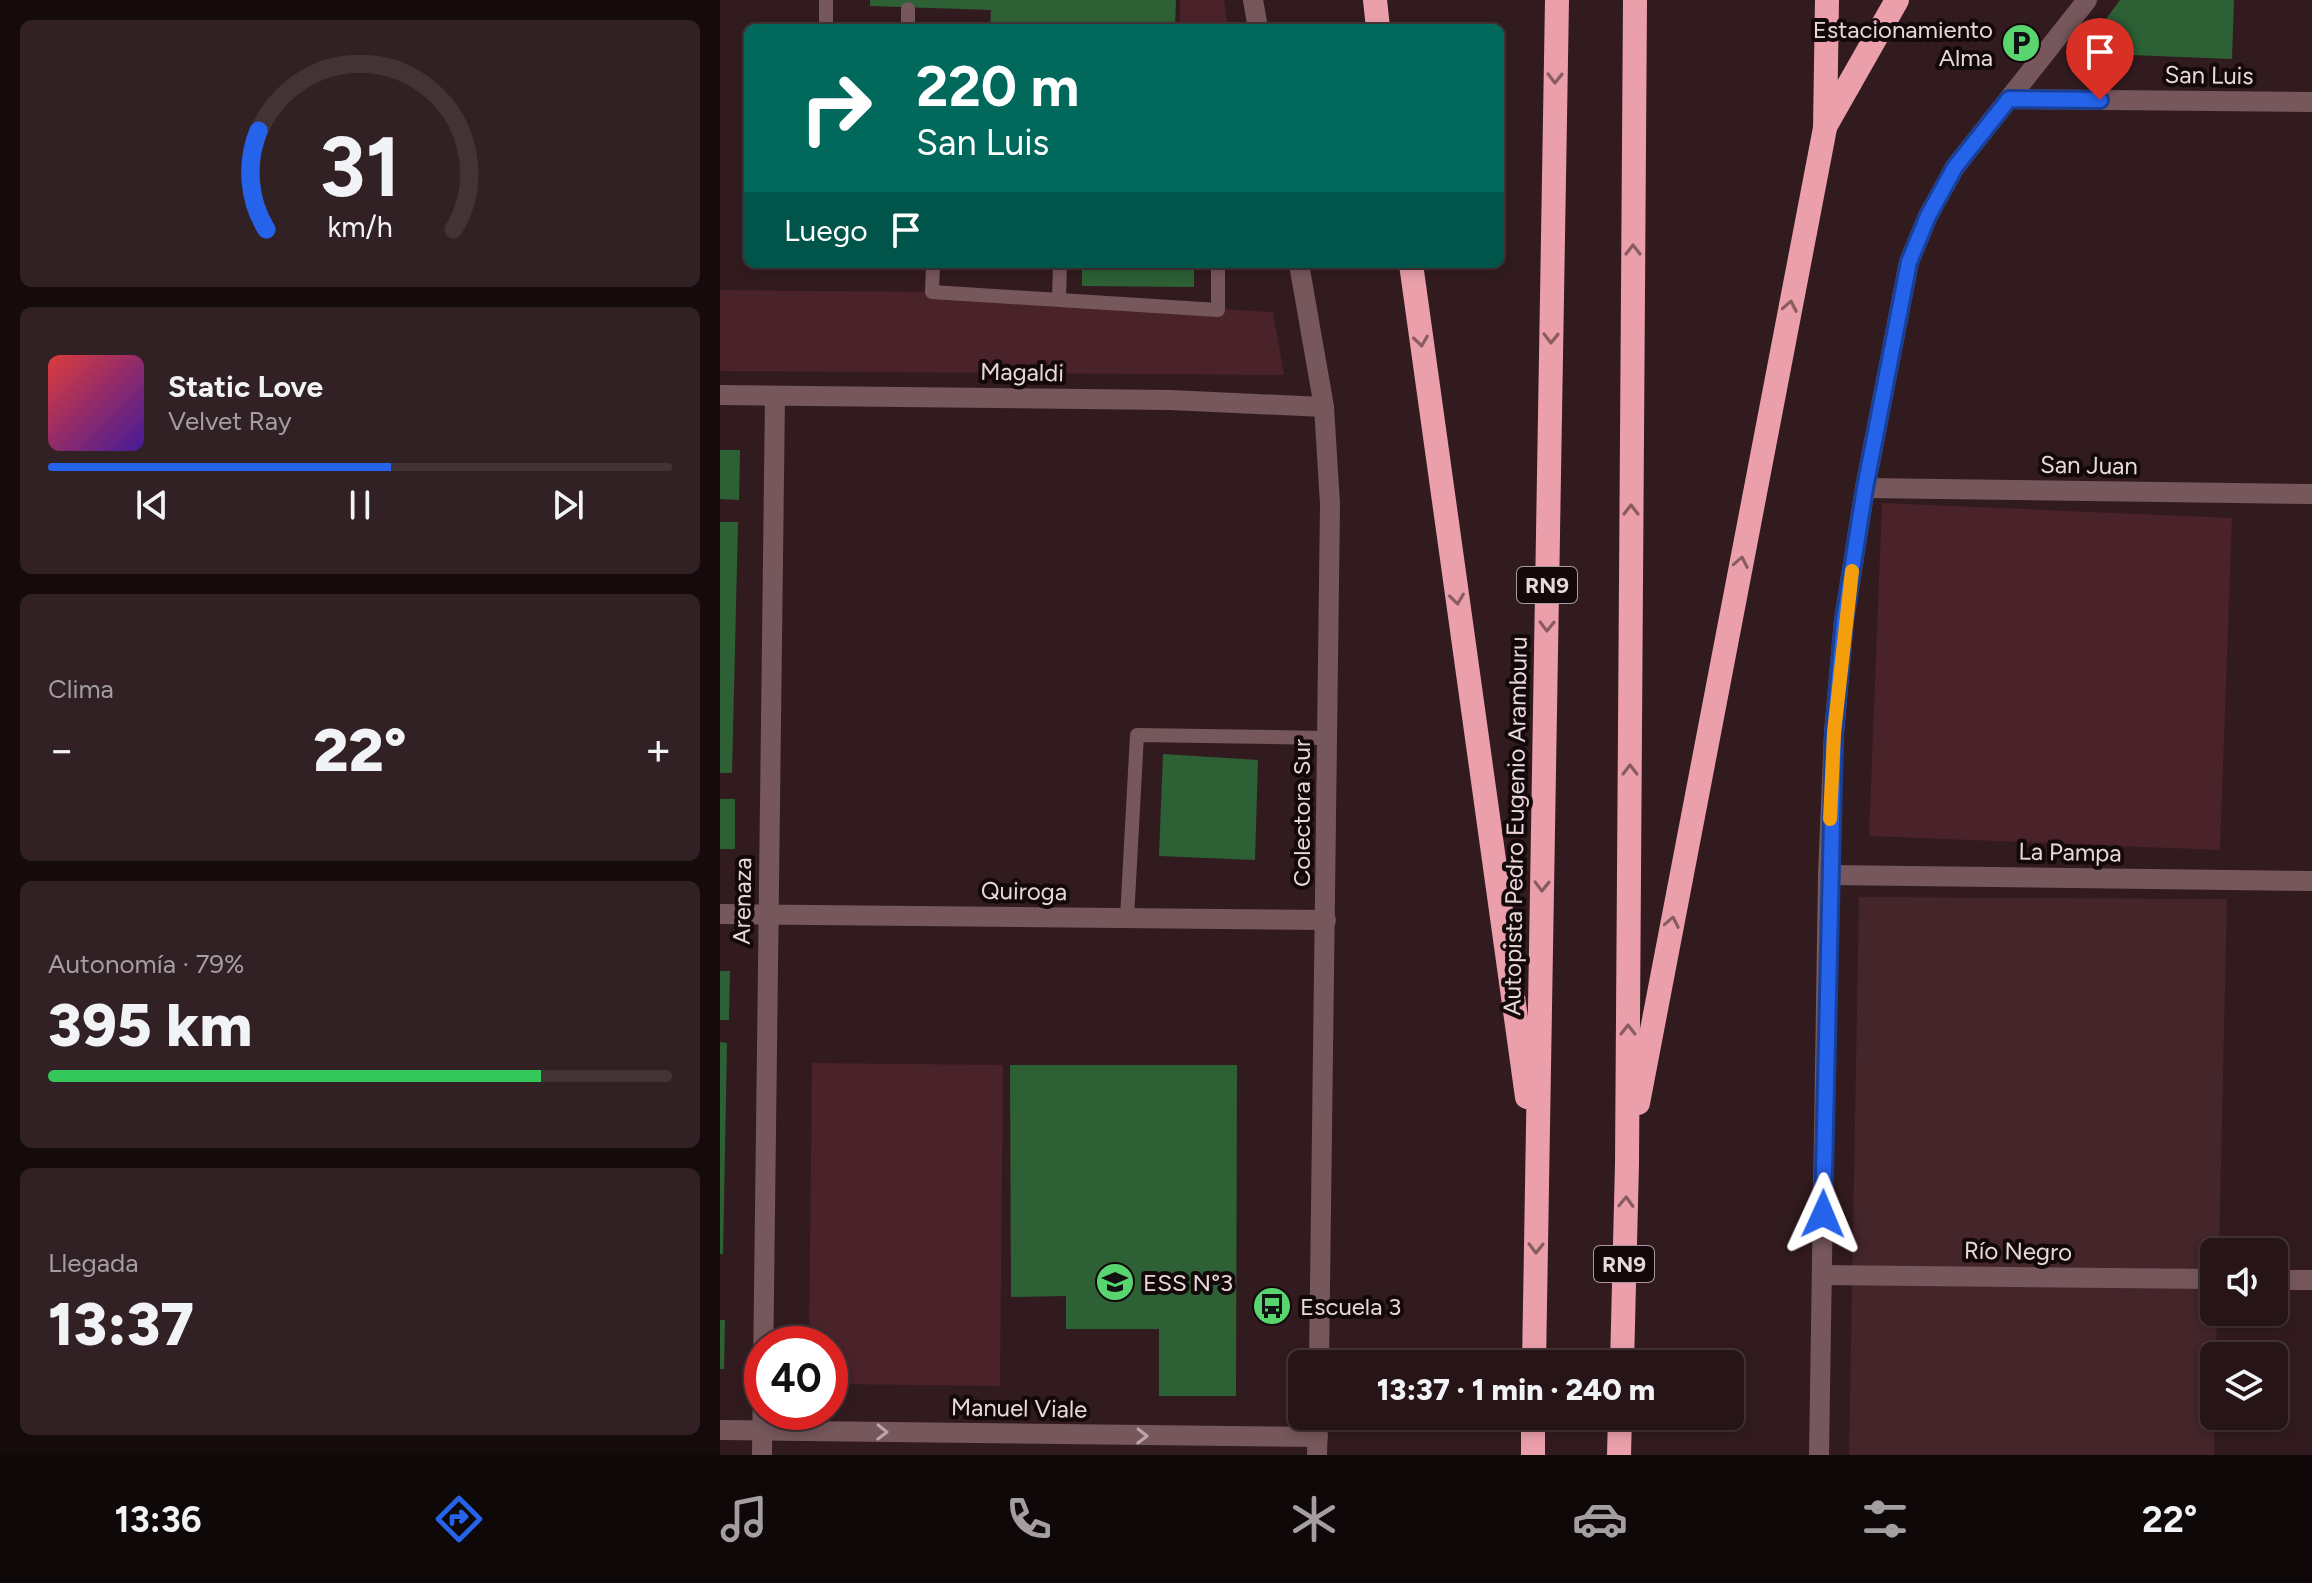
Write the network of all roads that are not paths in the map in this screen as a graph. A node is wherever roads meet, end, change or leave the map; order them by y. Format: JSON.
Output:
{"nodes":[{"id":1,"x":826,"y":0,"type":"edge"},
{"id":2,"x":1253,"y":0,"type":"edge"},
{"id":3,"x":1375,"y":0,"type":"edge"},
{"id":4,"x":1557,"y":0,"type":"edge"},
{"id":5,"x":1635,"y":0,"type":"edge"},
{"id":6,"x":1827,"y":0,"type":"edge"},
{"id":7,"x":1897,"y":0,"type":"edge"},
{"id":8,"x":2087,"y":0,"type":"edge"},
{"id":9,"x":908,"y":9,"type":"dead end"},
{"id":10,"x":826,"y":24,"type":"edge"},
{"id":11,"x":908,"y":24,"type":"edge"},
{"id":12,"x":1257,"y":24,"type":"edge"},
{"id":13,"x":1378,"y":24,"type":"edge"},
{"id":14,"x":2009,"y":99,"type":"junction"},
{"id":15,"x":2312,"y":102,"type":"edge"},
{"id":16,"x":1825,"y":128,"type":"junction"},
{"id":17,"x":933,"y":268,"type":"edge"},
{"id":18,"x":1060,"y":268,"type":"edge"},
{"id":19,"x":1218,"y":268,"type":"edge"},
{"id":20,"x":1300,"y":268,"type":"edge"},
{"id":21,"x":1412,"y":268,"type":"edge"},
{"id":22,"x":1059,"y":299,"type":"junction"},
{"id":23,"x":720,"y":395,"type":"edge"},
{"id":24,"x":775,"y":396,"type":"junction"},
{"id":25,"x":1324,"y":407,"type":"junction"},
{"id":26,"x":1865,"y":488,"type":"junction"},
{"id":27,"x":2312,"y":494,"type":"edge"},
{"id":28,"x":1328,"y":738,"type":"junction"},
{"id":29,"x":1828,"y":875,"type":"junction"},
{"id":30,"x":2312,"y":881,"type":"edge"},
{"id":31,"x":720,"y":914,"type":"edge"},
{"id":32,"x":768,"y":914,"type":"junction"},
{"id":33,"x":1127,"y":918,"type":"junction"},
{"id":34,"x":1326,"y":920,"type":"junction"},
{"id":35,"x":1627,"y":1164,"type":"junction"},
{"id":36,"x":1538,"y":1170,"type":"junction"},
{"id":37,"x":1822,"y":1275,"type":"junction"},
{"id":38,"x":2200,"y":1279,"type":"edge"},
{"id":39,"x":2288,"y":1280,"type":"edge"},
{"id":40,"x":2312,"y":1280,"type":"edge"},
{"id":41,"x":1319,"y":1350,"type":"edge"},
{"id":42,"x":1534,"y":1350,"type":"edge"},
{"id":43,"x":1622,"y":1350,"type":"edge"},
{"id":44,"x":720,"y":1430,"type":"edge"},
{"id":45,"x":1533,"y":1430,"type":"edge"},
{"id":46,"x":1620,"y":1430,"type":"edge"},
{"id":47,"x":760,"y":1431,"type":"junction"},
{"id":48,"x":1041,"y":1445,"type":"edge"},
{"id":49,"x":1318,"y":1446,"type":"edge"},
{"id":50,"x":762,"y":1455,"type":"edge"},
{"id":51,"x":1533,"y":1455,"type":"edge"},
{"id":52,"x":1619,"y":1455,"type":"edge"},
{"id":53,"x":1819,"y":1455,"type":"edge"}],
"edges":[{"from":1,"to":10,"type":"lane"},
{"from":2,"to":12,"type":"street"},
{"from":3,"to":13,"type":"highway"},
{"from":4,"to":36,"type":"highway","name":"Autopista Pedro Eugenio Aramburu","number":"RN9","one_way":true},
{"from":35,"to":5,"type":"highway","number":"RN9","one_way":true},
{"from":6,"to":16,"type":"highway"},
{"from":7,"to":16,"type":"highway"},
{"from":8,"to":14,"type":"street"},
{"from":9,"to":11,"type":"lane"},
{"from":14,"to":15,"type":"street","name":"San Luis"},
{"from":14,"to":26,"type":"street"},
{"from":35,"to":16,"type":"highway","one_way":true},
{"from":17,"to":22,"type":"lane"},
{"from":18,"to":22,"type":"lane"},
{"from":19,"to":22,"type":"lane"},
{"from":20,"to":25,"type":"street","name":"Colectora Sur"},
{"from":21,"to":36,"type":"highway","one_way":true},
{"from":23,"to":24,"type":"street","name":"Magaldi"},
{"from":24,"to":25,"type":"street","name":"Magaldi"},
{"from":24,"to":32,"type":"street","name":"Arenaza"},
{"from":25,"to":28,"type":"street","name":"Colectora Sur"},
{"from":26,"to":27,"type":"street","name":"San Juan"},
{"from":26,"to":29,"type":"street"},
{"from":28,"to":33,"type":"lane"},
{"from":28,"to":34,"type":"street","name":"Colectora Sur"},
{"from":29,"to":30,"type":"street","name":"La Pampa"},
{"from":29,"to":37,"type":"street"},
{"from":31,"to":32,"type":"street","name":"Quiroga"},
{"from":32,"to":33,"type":"street","name":"Quiroga"},
{"from":32,"to":47,"type":"street","name":"Arenaza"},
{"from":33,"to":34,"type":"street","name":"Quiroga"},
{"from":34,"to":41,"type":"street","name":"Colectora Sur"},
{"from":43,"to":35,"type":"highway","number":"RN9","one_way":true},
{"from":36,"to":42,"type":"highway","name":"Autopista Pedro Eugenio Aramburu","number":"RN9","one_way":true},
{"from":37,"to":38,"type":"street","name":"Río Negro"},
{"from":37,"to":53,"type":"street"},
{"from":39,"to":40,"type":"street"},
{"from":44,"to":47,"type":"street","name":"Manuel Viale"},
{"from":45,"to":51,"type":"highway"},
{"from":46,"to":52,"type":"highway"},
{"from":47,"to":48,"type":"street","name":"Manuel Viale","one_way":true},
{"from":47,"to":50,"type":"street","name":"Arenaza"},
{"from":48,"to":49,"type":"street","name":"Manuel Viale","one_way":true}]}
